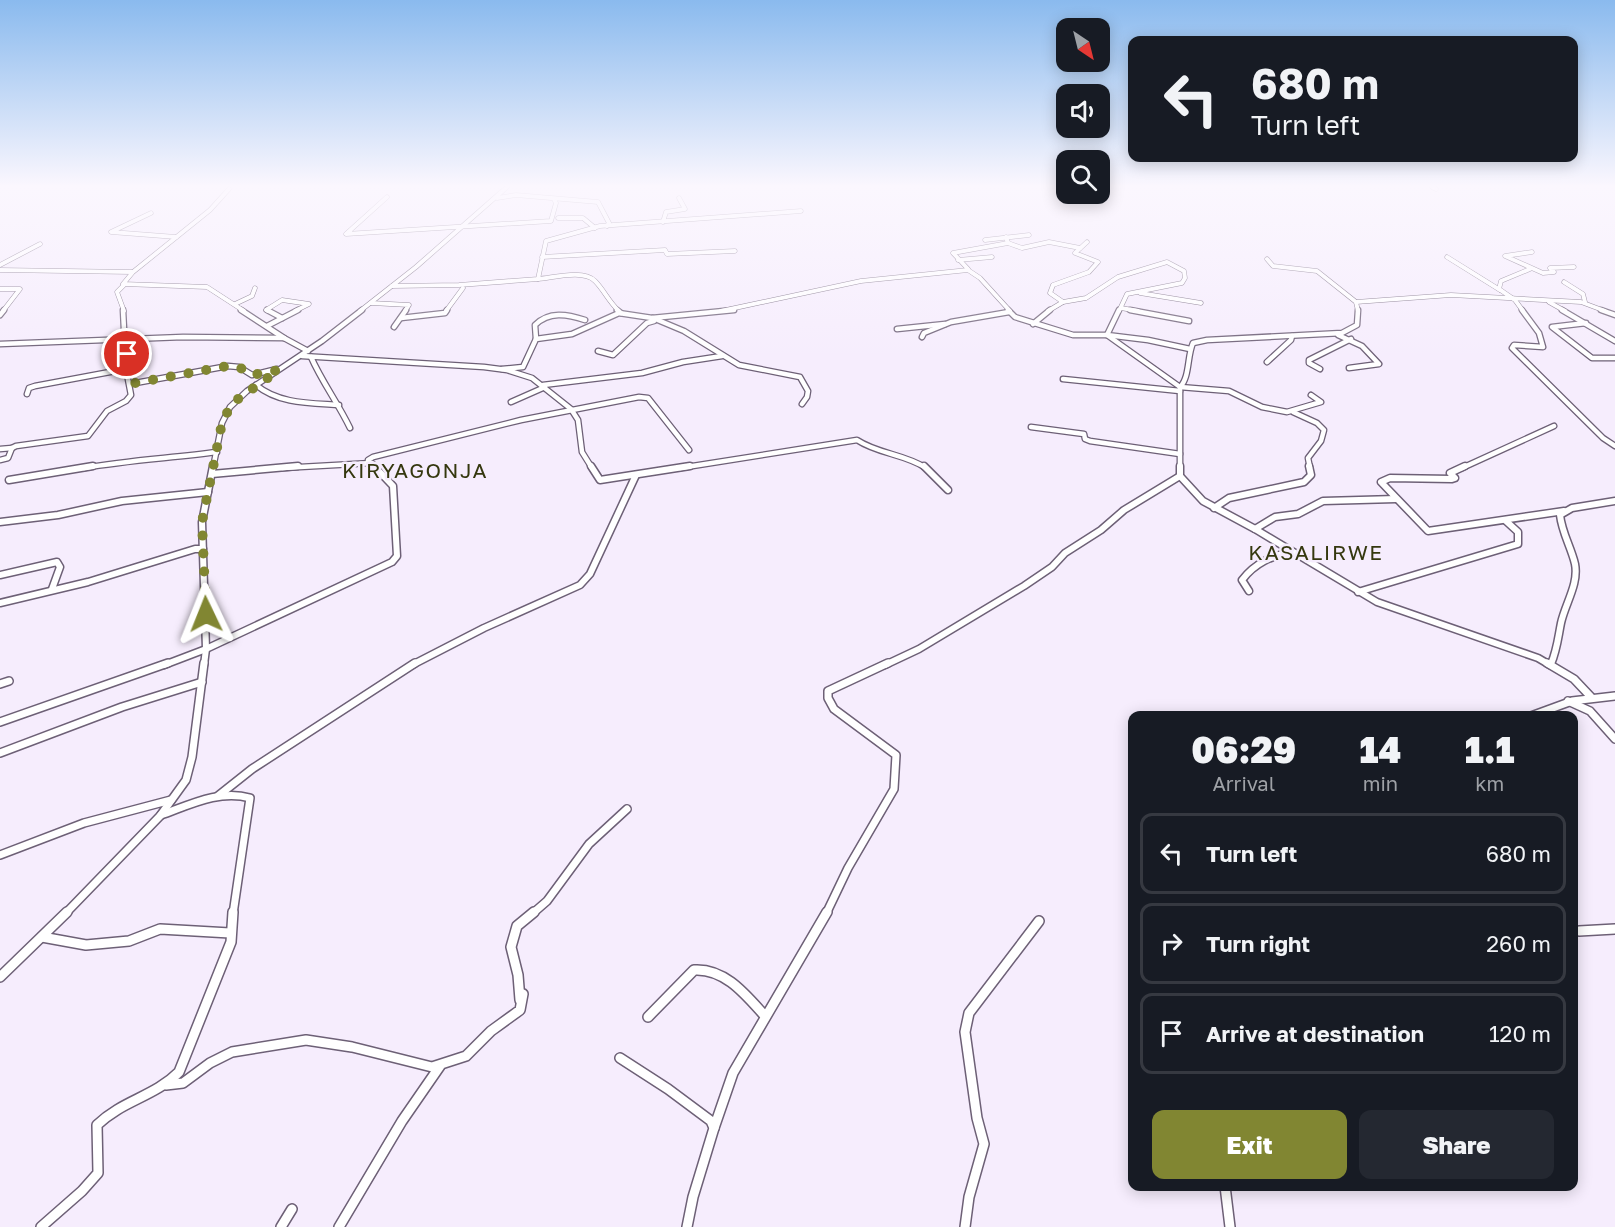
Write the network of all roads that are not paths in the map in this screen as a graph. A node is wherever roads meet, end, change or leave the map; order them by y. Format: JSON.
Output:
{"nodes":[{"id":1,"x":40,"y":244,"type":"dead end"},
{"id":2,"x":167,"y":244,"type":"edge"},
{"id":3,"x":442,"y":244,"type":"edge"},
{"id":4,"x":546,"y":244,"type":"edge"},
{"id":5,"x":1001,"y":244,"type":"edge"},
{"id":6,"x":1012,"y":244,"type":"edge"},
{"id":7,"x":1039,"y":244,"type":"edge"},
{"id":8,"x":1061,"y":244,"type":"edge"},
{"id":9,"x":1084,"y":244,"type":"edge"},
{"id":10,"x":1080,"y":248,"type":"junction"},
{"id":11,"x":735,"y":251,"type":"dead end"},
{"id":12,"x":1532,"y":252,"type":"dead end"},
{"id":13,"x":992,"y":256,"type":"dead end"},
{"id":14,"x":542,"y":257,"type":"junction"},
{"id":15,"x":1447,"y":257,"type":"dead end"},
{"id":16,"x":1267,"y":259,"type":"dead end"},
{"id":17,"x":958,"y":261,"type":"junction"},
{"id":18,"x":1574,"y":267,"type":"dead end"},
{"id":19,"x":0,"y":268,"type":"edge"},
{"id":20,"x":1530,"y":269,"type":"junction"},
{"id":21,"x":7,"y":270,"type":"junction"},
{"id":22,"x":968,"y":270,"type":"junction"},
{"id":23,"x":133,"y":272,"type":"junction"},
{"id":24,"x":0,"y":274,"type":"edge"},
{"id":25,"x":538,"y":279,"type":"junction"},
{"id":26,"x":1564,"y":282,"type":"dead end"},
{"id":27,"x":124,"y":285,"type":"junction"},
{"id":28,"x":391,"y":286,"type":"junction"},
{"id":29,"x":255,"y":288,"type":"dead end"},
{"id":30,"x":463,"y":288,"type":"dead end"},
{"id":31,"x":0,"y":289,"type":"edge"},
{"id":32,"x":1500,"y":290,"type":"junction"},
{"id":33,"x":1133,"y":292,"type":"junction"},
{"id":34,"x":1515,"y":300,"type":"junction"},
{"id":35,"x":1546,"y":300,"type":"junction"},
{"id":36,"x":1063,"y":302,"type":"junction"},
{"id":37,"x":1356,"y":302,"type":"junction"},
{"id":38,"x":1585,"y":302,"type":"junction"},
{"id":39,"x":370,"y":303,"type":"junction"},
{"id":40,"x":1201,"y":303,"type":"dead end"},
{"id":41,"x":235,"y":304,"type":"junction"},
{"id":42,"x":1121,"y":308,"type":"junction"},
{"id":43,"x":1009,"y":312,"type":"junction"},
{"id":44,"x":621,"y":314,"type":"junction"},
{"id":45,"x":0,"y":315,"type":"edge"},
{"id":46,"x":1615,"y":315,"type":"edge"},
{"id":47,"x":282,"y":318,"type":"junction"},
{"id":48,"x":401,"y":318,"type":"junction"},
{"id":49,"x":652,"y":318,"type":"junction"},
{"id":50,"x":585,"y":320,"type":"dead end"},
{"id":51,"x":1189,"y":321,"type":"dead end"},
{"id":52,"x":658,"y":322,"type":"junction"},
{"id":53,"x":1586,"y":323,"type":"junction"},
{"id":54,"x":945,"y":324,"type":"junction"},
{"id":55,"x":1033,"y":324,"type":"junction"},
{"id":56,"x":267,"y":326,"type":"junction"},
{"id":57,"x":394,"y":327,"type":"dead end"},
{"id":58,"x":897,"y":328,"type":"dead end"},
{"id":59,"x":1326,"y":333,"type":"junction"},
{"id":60,"x":1107,"y":335,"type":"junction"},
{"id":61,"x":1292,"y":336,"type":"junction"},
{"id":62,"x":126,"y":338,"type":"junction"},
{"id":63,"x":284,"y":338,"type":"junction"},
{"id":64,"x":922,"y":338,"type":"dead end"},
{"id":65,"x":536,"y":339,"type":"junction"},
{"id":66,"x":1351,"y":339,"type":"junction"},
{"id":67,"x":1615,"y":341,"type":"edge"},
{"id":68,"x":0,"y":344,"type":"edge"},
{"id":69,"x":1190,"y":349,"type":"junction"},
{"id":70,"x":598,"y":351,"type":"dead end"},
{"id":71,"x":310,"y":354,"type":"junction"},
{"id":72,"x":722,"y":356,"type":"junction"},
{"id":73,"x":1615,"y":358,"type":"edge"},
{"id":74,"x":1267,"y":362,"type":"dead end"},
{"id":75,"x":1349,"y":368,"type":"dead end"},
{"id":76,"x":126,"y":369,"type":"junction"},
{"id":77,"x":502,"y":369,"type":"junction"},
{"id":78,"x":1320,"y":369,"type":"dead end"},
{"id":79,"x":279,"y":370,"type":"junction"},
{"id":80,"x":1063,"y":380,"type":"dead end"},
{"id":81,"x":130,"y":384,"type":"junction"},
{"id":82,"x":256,"y":385,"type":"junction"},
{"id":83,"x":544,"y":386,"type":"junction"},
{"id":84,"x":1180,"y":389,"type":"junction"},
{"id":85,"x":27,"y":394,"type":"dead end"},
{"id":86,"x":1311,"y":395,"type":"dead end"},
{"id":87,"x":511,"y":402,"type":"dead end"},
{"id":88,"x":802,"y":404,"type":"dead end"},
{"id":89,"x":339,"y":405,"type":"junction"},
{"id":90,"x":571,"y":409,"type":"junction"},
{"id":91,"x":1293,"y":411,"type":"junction"},
{"id":92,"x":1554,"y":426,"type":"dead end"},
{"id":93,"x":350,"y":428,"type":"dead end"},
{"id":94,"x":1031,"y":428,"type":"dead end"},
{"id":95,"x":1615,"y":446,"type":"edge"},
{"id":96,"x":12,"y":448,"type":"junction"},
{"id":97,"x":0,"y":449,"type":"edge"},
{"id":98,"x":689,"y":450,"type":"dead end"},
{"id":99,"x":217,"y":452,"type":"junction"},
{"id":100,"x":1180,"y":454,"type":"junction"},
{"id":101,"x":0,"y":460,"type":"edge"},
{"id":102,"x":368,"y":464,"type":"junction"},
{"id":103,"x":212,"y":474,"type":"junction"},
{"id":104,"x":636,"y":475,"type":"junction"},
{"id":105,"x":1180,"y":476,"type":"junction"},
{"id":106,"x":9,"y":480,"type":"dead end"},
{"id":107,"x":948,"y":490,"type":"dead end"},
{"id":108,"x":208,"y":492,"type":"junction"},
{"id":109,"x":1396,"y":499,"type":"junction"},
{"id":110,"x":1615,"y":501,"type":"edge"},
{"id":111,"x":1214,"y":508,"type":"junction"},
{"id":112,"x":1564,"y":511,"type":"junction"},
{"id":113,"x":1506,"y":521,"type":"junction"},
{"id":114,"x":0,"y":522,"type":"edge"},
{"id":115,"x":1255,"y":529,"type":"junction"},
{"id":116,"x":203,"y":549,"type":"junction"},
{"id":117,"x":1292,"y":552,"type":"junction"},
{"id":118,"x":0,"y":575,"type":"edge"},
{"id":119,"x":52,"y":589,"type":"junction"},
{"id":120,"x":1249,"y":591,"type":"dead end"},
{"id":121,"x":1358,"y":592,"type":"junction"},
{"id":122,"x":0,"y":603,"type":"edge"},
{"id":123,"x":206,"y":649,"type":"junction"},
{"id":124,"x":1551,"y":664,"type":"junction"},
{"id":125,"x":9,"y":681,"type":"dead end"},
{"id":126,"x":202,"y":682,"type":"junction"},
{"id":127,"x":0,"y":684,"type":"edge"},
{"id":128,"x":1615,"y":696,"type":"edge"},
{"id":129,"x":1591,"y":697,"type":"junction"},
{"id":130,"x":1567,"y":700,"type":"junction"},
{"id":131,"x":1540,"y":711,"type":"edge"},
{"id":132,"x":0,"y":722,"type":"edge"},
{"id":133,"x":1615,"y":739,"type":"edge"},
{"id":134,"x":0,"y":753,"type":"edge"},
{"id":135,"x":216,"y":798,"type":"junction"},
{"id":136,"x":171,"y":800,"type":"junction"},
{"id":137,"x":627,"y":809,"type":"dead end"},
{"id":138,"x":160,"y":816,"type":"junction"},
{"id":139,"x":0,"y":855,"type":"edge"},
{"id":140,"x":1039,"y":921,"type":"dead end"},
{"id":141,"x":1615,"y":929,"type":"edge"},
{"id":142,"x":1579,"y":931,"type":"dead end"},
{"id":143,"x":230,"y":933,"type":"junction"},
{"id":144,"x":42,"y":937,"type":"junction"},
{"id":145,"x":0,"y":977,"type":"edge"},
{"id":146,"x":523,"y":994,"type":"dead end"},
{"id":147,"x":520,"y":1010,"type":"junction"},
{"id":148,"x":765,"y":1016,"type":"junction"},
{"id":149,"x":648,"y":1017,"type":"dead end"},
{"id":150,"x":620,"y":1058,"type":"dead end"},
{"id":151,"x":440,"y":1066,"type":"junction"},
{"id":152,"x":166,"y":1085,"type":"junction"},
{"id":153,"x":714,"y":1128,"type":"junction"},
{"id":154,"x":1226,"y":1191,"type":"edge"},
{"id":155,"x":292,"y":1209,"type":"dead end"},
{"id":156,"x":41,"y":1227,"type":"edge"},
{"id":157,"x":281,"y":1227,"type":"edge"},
{"id":158,"x":339,"y":1227,"type":"edge"},
{"id":159,"x":687,"y":1227,"type":"edge"},
{"id":160,"x":965,"y":1227,"type":"edge"},
{"id":161,"x":1230,"y":1227,"type":"edge"}],
"edges":[{"from":1,"to":19,"type":"street"},
{"from":2,"to":23,"type":"street"},
{"from":3,"to":28,"type":"street"},
{"from":4,"to":14,"type":"street"},
{"from":5,"to":17,"type":"street"},
{"from":6,"to":7,"type":"street"},
{"from":8,"to":10,"type":"street"},
{"from":9,"to":10,"type":"street"},
{"from":10,"to":36,"type":"street"},
{"from":11,"to":14,"type":"street"},
{"from":12,"to":20,"type":"street"},
{"from":13,"to":17,"type":"street"},
{"from":14,"to":25,"type":"street"},
{"from":15,"to":32,"type":"street"},
{"from":16,"to":37,"type":"street"},
{"from":17,"to":22,"type":"street"},
{"from":18,"to":20,"type":"street"},
{"from":19,"to":21,"type":"street"},
{"from":20,"to":32,"type":"street"},
{"from":21,"to":23,"type":"street"},
{"from":21,"to":24,"type":"street"},
{"from":22,"to":43,"type":"street"},
{"from":22,"to":49,"type":"street"},
{"from":23,"to":27,"type":"street"},
{"from":25,"to":28,"type":"street"},
{"from":25,"to":44,"type":"street"},
{"from":26,"to":38,"type":"street"},
{"from":27,"to":41,"type":"street"},
{"from":27,"to":62,"type":"street"},
{"from":28,"to":39,"type":"street"},
{"from":29,"to":41,"type":"street"},
{"from":30,"to":48,"type":"street"},
{"from":31,"to":45,"type":"street"},
{"from":32,"to":34,"type":"street"},
{"from":33,"to":36,"type":"street"},
{"from":33,"to":40,"type":"street"},
{"from":33,"to":42,"type":"street"},
{"from":34,"to":35,"type":"street"},
{"from":34,"to":37,"type":"street"},
{"from":34,"to":95,"type":"street"},
{"from":35,"to":38,"type":"street"},
{"from":35,"to":53,"type":"street"},
{"from":36,"to":55,"type":"street"},
{"from":37,"to":59,"type":"street"},
{"from":38,"to":46,"type":"street"},
{"from":39,"to":48,"type":"street"},
{"from":39,"to":71,"type":"street"},
{"from":41,"to":56,"type":"street"},
{"from":42,"to":51,"type":"street"},
{"from":42,"to":60,"type":"street"},
{"from":43,"to":54,"type":"street"},
{"from":43,"to":55,"type":"street"},
{"from":44,"to":49,"type":"street"},
{"from":44,"to":65,"type":"street"},
{"from":47,"to":47,"type":"street"},
{"from":47,"to":56,"type":"street"},
{"from":48,"to":57,"type":"street"},
{"from":49,"to":52,"type":"street"},
{"from":50,"to":65,"type":"street"},
{"from":52,"to":70,"type":"street"},
{"from":52,"to":72,"type":"street"},
{"from":53,"to":67,"type":"street"},
{"from":53,"to":73,"type":"street"},
{"from":54,"to":58,"type":"street"},
{"from":54,"to":64,"type":"street"},
{"from":55,"to":60,"type":"street"},
{"from":56,"to":63,"type":"street"},
{"from":59,"to":61,"type":"street"},
{"from":59,"to":66,"type":"street"},
{"from":60,"to":69,"type":"street"},
{"from":60,"to":84,"type":"street"},
{"from":61,"to":69,"type":"street"},
{"from":61,"to":74,"type":"street"},
{"from":62,"to":63,"type":"street"},
{"from":62,"to":68,"type":"street"},
{"from":62,"to":76,"type":"street"},
{"from":63,"to":71,"type":"street"},
{"from":65,"to":77,"type":"street"},
{"from":66,"to":75,"type":"street"},
{"from":66,"to":78,"type":"street"},
{"from":69,"to":84,"type":"street"},
{"from":71,"to":77,"type":"street"},
{"from":71,"to":79,"type":"street"},
{"from":71,"to":89,"type":"street"},
{"from":72,"to":83,"type":"street"},
{"from":72,"to":88,"type":"street"},
{"from":76,"to":81,"type":"street"},
{"from":76,"to":85,"type":"street"},
{"from":77,"to":83,"type":"street"},
{"from":79,"to":81,"type":"street"},
{"from":79,"to":82,"type":"street"},
{"from":80,"to":84,"type":"street"},
{"from":81,"to":96,"type":"street"},
{"from":82,"to":89,"type":"street"},
{"from":82,"to":99,"type":"street"},
{"from":83,"to":87,"type":"street"},
{"from":83,"to":90,"type":"street"},
{"from":84,"to":91,"type":"street"},
{"from":84,"to":100,"type":"street"},
{"from":86,"to":91,"type":"street"},
{"from":89,"to":93,"type":"street"},
{"from":90,"to":98,"type":"street"},
{"from":90,"to":102,"type":"street"},
{"from":90,"to":104,"type":"street"},
{"from":91,"to":111,"type":"street"},
{"from":92,"to":109,"type":"street"},
{"from":94,"to":100,"type":"street"},
{"from":96,"to":97,"type":"street"},
{"from":96,"to":101,"type":"street"},
{"from":99,"to":103,"type":"street"},
{"from":99,"to":106,"type":"street"},
{"from":100,"to":105,"type":"street"},
{"from":102,"to":103,"type":"street"},
{"from":102,"to":123,"type":"street"},
{"from":103,"to":108,"type":"street"},
{"from":104,"to":107,"type":"street"},
{"from":104,"to":135,"type":"street"},
{"from":105,"to":111,"type":"street"},
{"from":105,"to":148,"type":"street"},
{"from":108,"to":114,"type":"street"},
{"from":108,"to":116,"type":"street"},
{"from":109,"to":113,"type":"street"},
{"from":109,"to":115,"type":"street"},
{"from":110,"to":112,"type":"street"},
{"from":111,"to":115,"type":"street"},
{"from":112,"to":113,"type":"street"},
{"from":112,"to":124,"type":"street"},
{"from":113,"to":121,"type":"street"},
{"from":115,"to":117,"type":"street"},
{"from":116,"to":119,"type":"street"},
{"from":116,"to":123,"type":"street"},
{"from":117,"to":120,"type":"street"},
{"from":117,"to":121,"type":"street"},
{"from":118,"to":119,"type":"street"},
{"from":119,"to":122,"type":"street"},
{"from":121,"to":124,"type":"street"},
{"from":123,"to":126,"type":"street"},
{"from":123,"to":132,"type":"street"},
{"from":124,"to":129,"type":"street"},
{"from":125,"to":127,"type":"street"},
{"from":126,"to":134,"type":"street"},
{"from":126,"to":136,"type":"street"},
{"from":128,"to":129,"type":"street"},
{"from":129,"to":130,"type":"street"},
{"from":130,"to":131,"type":"street"},
{"from":130,"to":133,"type":"street"},
{"from":135,"to":138,"type":"street"},
{"from":135,"to":143,"type":"street"},
{"from":136,"to":138,"type":"street"},
{"from":136,"to":139,"type":"street"},
{"from":137,"to":147,"type":"street"},
{"from":138,"to":144,"type":"street"},
{"from":140,"to":160,"type":"street"},
{"from":141,"to":142,"type":"street"},
{"from":143,"to":144,"type":"street"},
{"from":143,"to":152,"type":"street"},
{"from":144,"to":145,"type":"street"},
{"from":146,"to":147,"type":"street"},
{"from":147,"to":151,"type":"street"},
{"from":148,"to":149,"type":"street"},
{"from":148,"to":153,"type":"street"},
{"from":150,"to":153,"type":"street"},
{"from":151,"to":152,"type":"street"},
{"from":151,"to":158,"type":"street"},
{"from":152,"to":156,"type":"street"},
{"from":153,"to":159,"type":"street"},
{"from":154,"to":161,"type":"street"},
{"from":155,"to":157,"type":"street"}]}
